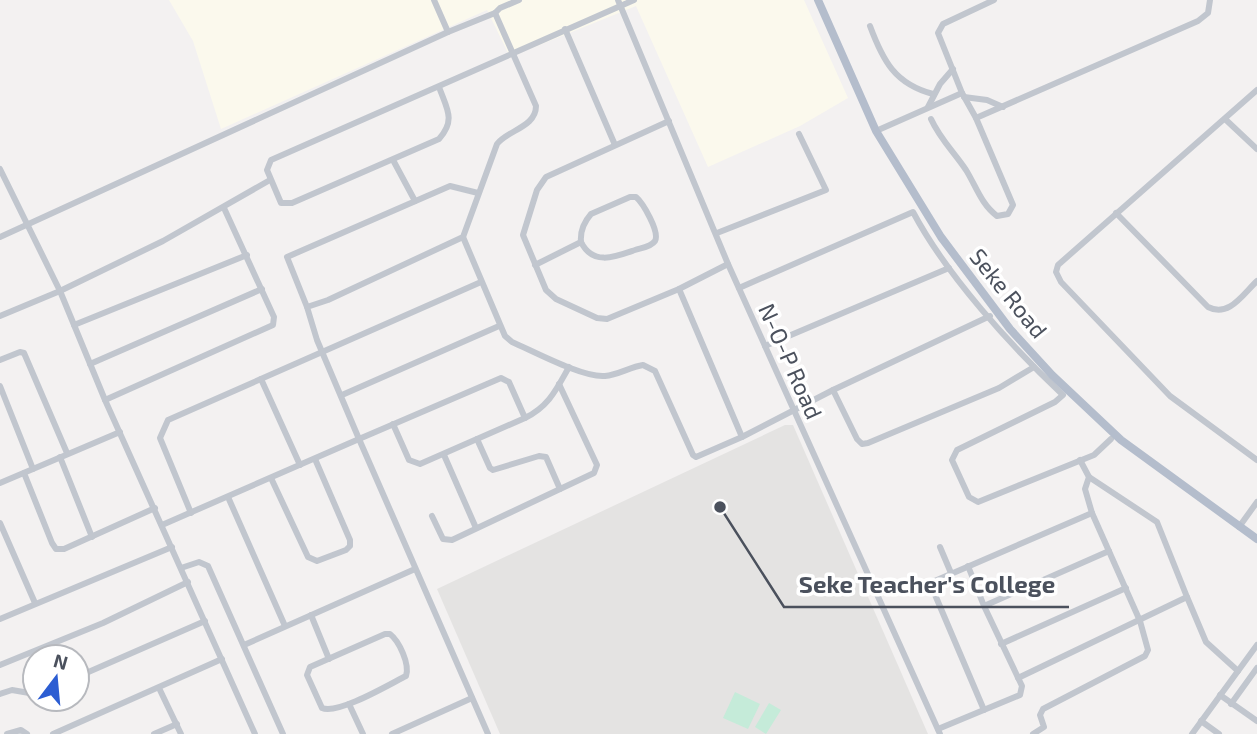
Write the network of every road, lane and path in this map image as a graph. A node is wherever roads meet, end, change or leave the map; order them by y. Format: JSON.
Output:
{"nodes":[{"id":1,"x":434,"y":0,"type":"edge"},
{"id":2,"x":496,"y":0,"type":"edge"},
{"id":3,"x":519,"y":0,"type":"edge"},
{"id":4,"x":634,"y":0,"type":"edge"},
{"id":5,"x":818,"y":0,"type":"edge"},
{"id":6,"x":994,"y":0,"type":"edge"},
{"id":7,"x":1210,"y":0,"type":"edge"},
{"id":8,"x":620,"y":3,"type":"edge"},
{"id":9,"x":497,"y":10,"type":"junction"},
{"id":10,"x":870,"y":26,"type":"dead end"},
{"id":11,"x":565,"y":29,"type":"junction"},
{"id":12,"x":448,"y":32,"type":"junction"},
{"id":13,"x":513,"y":52,"type":"junction"},
{"id":14,"x":953,"y":69,"type":"junction"},
{"id":15,"x":439,"y":87,"type":"junction"},
{"id":16,"x":1257,"y":90,"type":"edge"},
{"id":17,"x":933,"y":94,"type":"junction"},
{"id":18,"x":963,"y":95,"type":"junction"},
{"id":19,"x":928,"y":107,"type":"junction"},
{"id":20,"x":1003,"y":107,"type":"junction"},
{"id":21,"x":976,"y":118,"type":"junction"},
{"id":22,"x":931,"y":119,"type":"dead end"},
{"id":23,"x":1225,"y":119,"type":"junction"},
{"id":24,"x":669,"y":121,"type":"junction"},
{"id":25,"x":876,"y":131,"type":"junction"},
{"id":26,"x":799,"y":134,"type":"dead end"},
{"id":27,"x":615,"y":145,"type":"junction"},
{"id":28,"x":1257,"y":149,"type":"edge"},
{"id":29,"x":393,"y":160,"type":"junction"},
{"id":30,"x":0,"y":169,"type":"edge"},
{"id":31,"x":270,"y":180,"type":"junction"},
{"id":32,"x":478,"y":193,"type":"junction"},
{"id":33,"x":415,"y":201,"type":"junction"},
{"id":34,"x":224,"y":208,"type":"junction"},
{"id":35,"x":1116,"y":213,"type":"junction"},
{"id":36,"x":27,"y":223,"type":"junction"},
{"id":37,"x":717,"y":233,"type":"junction"},
{"id":38,"x":0,"y":237,"type":"edge"},
{"id":39,"x":463,"y":237,"type":"junction"},
{"id":40,"x":581,"y":242,"type":"junction"},
{"id":41,"x":247,"y":255,"type":"junction"},
{"id":42,"x":728,"y":264,"type":"junction"},
{"id":43,"x":535,"y":265,"type":"junction"},
{"id":44,"x":949,"y":268,"type":"junction"},
{"id":45,"x":1257,"y":281,"type":"edge"},
{"id":46,"x":481,"y":282,"type":"junction"},
{"id":47,"x":739,"y":288,"type":"junction"},
{"id":48,"x":262,"y":289,"type":"junction"},
{"id":49,"x":679,"y":289,"type":"junction"},
{"id":50,"x":60,"y":291,"type":"junction"},
{"id":51,"x":307,"y":307,"type":"junction"},
{"id":52,"x":0,"y":316,"type":"edge"},
{"id":53,"x":990,"y":316,"type":"junction"},
{"id":54,"x":74,"y":326,"type":"junction"},
{"id":55,"x":499,"y":326,"type":"junction"},
{"id":56,"x":765,"y":346,"type":"junction"},
{"id":57,"x":324,"y":350,"type":"junction"},
{"id":58,"x":0,"y":360,"type":"edge"},
{"id":59,"x":90,"y":364,"type":"junction"},
{"id":60,"x":569,"y":367,"type":"junction"},
{"id":61,"x":1034,"y":368,"type":"junction"},
{"id":62,"x":261,"y":379,"type":"junction"},
{"id":63,"x":559,"y":384,"type":"junction"},
{"id":64,"x":0,"y":386,"type":"edge"},
{"id":65,"x":833,"y":390,"type":"junction"},
{"id":66,"x":342,"y":395,"type":"junction"},
{"id":67,"x":105,"y":400,"type":"junction"},
{"id":68,"x":795,"y":411,"type":"junction"},
{"id":69,"x":525,"y":418,"type":"junction"},
{"id":70,"x":393,"y":424,"type":"junction"},
{"id":71,"x":120,"y":432,"type":"junction"},
{"id":72,"x":742,"y":437,"type":"junction"},
{"id":73,"x":359,"y":439,"type":"junction"},
{"id":74,"x":477,"y":439,"type":"junction"},
{"id":75,"x":1111,"y":439,"type":"dead end"},
{"id":76,"x":67,"y":453,"type":"junction"},
{"id":77,"x":444,"y":455,"type":"junction"},
{"id":78,"x":60,"y":457,"type":"junction"},
{"id":79,"x":315,"y":458,"type":"junction"},
{"id":80,"x":1080,"y":460,"type":"junction"},
{"id":81,"x":1257,"y":460,"type":"edge"},
{"id":82,"x":300,"y":465,"type":"junction"},
{"id":83,"x":33,"y":469,"type":"junction"},
{"id":84,"x":24,"y":473,"type":"junction"},
{"id":85,"x":1089,"y":477,"type":"junction"},
{"id":86,"x":271,"y":478,"type":"junction"},
{"id":87,"x":0,"y":483,"type":"edge"},
{"id":88,"x":560,"y":489,"type":"junction"},
{"id":89,"x":228,"y":497,"type":"junction"},
{"id":90,"x":1257,"y":502,"type":"edge"},
{"id":91,"x":155,"y":509,"type":"junction"},
{"id":92,"x":191,"y":513,"type":"junction"},
{"id":93,"x":1092,"y":513,"type":"junction"},
{"id":94,"x":432,"y":516,"type":"dead end"},
{"id":95,"x":0,"y":523,"type":"edge"},
{"id":96,"x":162,"y":526,"type":"junction"},
{"id":97,"x":1239,"y":527,"type":"junction"},
{"id":98,"x":476,"y":528,"type":"junction"},
{"id":99,"x":92,"y":537,"type":"junction"},
{"id":100,"x":1257,"y":539,"type":"edge"},
{"id":101,"x":172,"y":547,"type":"junction"},
{"id":102,"x":940,"y":547,"type":"dead end"},
{"id":103,"x":1110,"y":551,"type":"junction"},
{"id":104,"x":968,"y":566,"type":"junction"},
{"id":105,"x":181,"y":568,"type":"junction"},
{"id":106,"x":415,"y":569,"type":"junction"},
{"id":107,"x":951,"y":573,"type":"junction"},
{"id":108,"x":187,"y":582,"type":"junction"},
{"id":109,"x":1126,"y":588,"type":"junction"},
{"id":110,"x":1187,"y":597,"type":"junction"},
{"id":111,"x":35,"y":603,"type":"junction"},
{"id":112,"x":984,"y":606,"type":"junction"},
{"id":113,"x":311,"y":615,"type":"junction"},
{"id":114,"x":0,"y":619,"type":"edge"},
{"id":115,"x":205,"y":621,"type":"junction"},
{"id":116,"x":1140,"y":621,"type":"junction"},
{"id":117,"x":285,"y":626,"type":"junction"},
{"id":118,"x":1001,"y":643,"type":"junction"},
{"id":119,"x":244,"y":645,"type":"junction"},
{"id":120,"x":1257,"y":645,"type":"edge"},
{"id":121,"x":222,"y":659,"type":"junction"},
{"id":122,"x":328,"y":659,"type":"junction"},
{"id":123,"x":0,"y":665,"type":"edge"},
{"id":124,"x":1257,"y":668,"type":"edge"},
{"id":125,"x":91,"y":671,"type":"edge"},
{"id":126,"x":1238,"y":671,"type":"junction"},
{"id":127,"x":1018,"y":678,"type":"junction"},
{"id":128,"x":159,"y":688,"type":"junction"},
{"id":129,"x":21,"y":692,"type":"edge"},
{"id":130,"x":0,"y":694,"type":"edge"},
{"id":131,"x":1220,"y":695,"type":"junction"},
{"id":132,"x":472,"y":698,"type":"junction"},
{"id":133,"x":349,"y":704,"type":"junction"},
{"id":134,"x":1231,"y":704,"type":"junction"},
{"id":135,"x":984,"y":710,"type":"junction"},
{"id":136,"x":1201,"y":721,"type":"junction"},
{"id":137,"x":1257,"y":721,"type":"edge"},
{"id":138,"x":177,"y":724,"type":"junction"},
{"id":139,"x":939,"y":731,"type":"edge"},
{"id":140,"x":7,"y":734,"type":"edge"},
{"id":141,"x":27,"y":734,"type":"edge"},
{"id":142,"x":53,"y":734,"type":"edge"},
{"id":143,"x":154,"y":734,"type":"edge"},
{"id":144,"x":181,"y":734,"type":"edge"},
{"id":145,"x":255,"y":734,"type":"edge"},
{"id":146,"x":283,"y":734,"type":"edge"},
{"id":147,"x":363,"y":734,"type":"edge"},
{"id":148,"x":392,"y":734,"type":"edge"},
{"id":149,"x":488,"y":734,"type":"edge"},
{"id":150,"x":1033,"y":734,"type":"edge"},
{"id":151,"x":1192,"y":734,"type":"edge"},
{"id":152,"x":1219,"y":734,"type":"edge"}],
"edges":[{"from":1,"to":12,"type":"street"},
{"from":2,"to":9,"type":"street"},
{"from":3,"to":9,"type":"street"},
{"from":4,"to":8,"type":"street"},
{"from":5,"to":25,"type":"main road","name":"Seke Road"},
{"from":6,"to":14,"type":"street"},
{"from":7,"to":20,"type":"street"},
{"from":8,"to":11,"type":"street"},
{"from":8,"to":24,"type":"street","name":"N-O-P Road"},
{"from":9,"to":12,"type":"street"},
{"from":9,"to":13,"type":"street"},
{"from":10,"to":17,"type":"street"},
{"from":11,"to":13,"type":"street"},
{"from":11,"to":27,"type":"street"},
{"from":12,"to":36,"type":"street"},
{"from":13,"to":15,"type":"street"},
{"from":13,"to":32,"type":"street"},
{"from":14,"to":17,"type":"street"},
{"from":14,"to":18,"type":"street"},
{"from":15,"to":29,"type":"street"},
{"from":15,"to":31,"type":"street"},
{"from":16,"to":23,"type":"street"},
{"from":17,"to":19,"type":"street"},
{"from":18,"to":19,"type":"street"},
{"from":18,"to":20,"type":"street"},
{"from":18,"to":21,"type":"street"},
{"from":19,"to":25,"type":"street"},
{"from":20,"to":21,"type":"street"},
{"from":21,"to":22,"type":"street"},
{"from":23,"to":28,"type":"street"},
{"from":23,"to":35,"type":"street"},
{"from":24,"to":27,"type":"street"},
{"from":24,"to":37,"type":"street","name":"N-O-P Road"},
{"from":25,"to":97,"type":"main road","name":"Seke Road"},
{"from":26,"to":37,"type":"street"},
{"from":27,"to":43,"type":"street"},
{"from":29,"to":31,"type":"street"},
{"from":29,"to":33,"type":"street"},
{"from":30,"to":36,"type":"street"},
{"from":31,"to":34,"type":"street"},
{"from":32,"to":33,"type":"street"},
{"from":32,"to":39,"type":"street"},
{"from":33,"to":51,"type":"street"},
{"from":34,"to":41,"type":"street"},
{"from":34,"to":50,"type":"street"},
{"from":35,"to":45,"type":"street"},
{"from":35,"to":81,"type":"street"},
{"from":36,"to":38,"type":"street"},
{"from":36,"to":50,"type":"street"},
{"from":37,"to":42,"type":"street","name":"N-O-P Road"},
{"from":39,"to":46,"type":"street"},
{"from":39,"to":51,"type":"street"},
{"from":40,"to":40,"type":"street"},
{"from":40,"to":43,"type":"street"},
{"from":41,"to":48,"type":"street"},
{"from":41,"to":54,"type":"street"},
{"from":42,"to":47,"type":"street","name":"N-O-P Road"},
{"from":42,"to":49,"type":"street"},
{"from":43,"to":49,"type":"street"},
{"from":44,"to":47,"type":"street"},
{"from":44,"to":53,"type":"street"},
{"from":44,"to":56,"type":"street"},
{"from":46,"to":55,"type":"street"},
{"from":46,"to":57,"type":"street"},
{"from":47,"to":56,"type":"street","name":"N-O-P Road"},
{"from":48,"to":59,"type":"street"},
{"from":48,"to":67,"type":"street"},
{"from":49,"to":72,"type":"street"},
{"from":50,"to":52,"type":"street"},
{"from":50,"to":54,"type":"street"},
{"from":51,"to":57,"type":"street"},
{"from":53,"to":61,"type":"street"},
{"from":53,"to":65,"type":"street"},
{"from":54,"to":59,"type":"street"},
{"from":55,"to":60,"type":"street"},
{"from":55,"to":66,"type":"street"},
{"from":56,"to":68,"type":"street","name":"N-O-P Road"},
{"from":57,"to":62,"type":"street"},
{"from":57,"to":66,"type":"street"},
{"from":58,"to":76,"type":"street"},
{"from":59,"to":67,"type":"street"},
{"from":60,"to":63,"type":"street"},
{"from":60,"to":72,"type":"street"},
{"from":61,"to":65,"type":"street"},
{"from":61,"to":80,"type":"street"},
{"from":62,"to":82,"type":"street"},
{"from":62,"to":92,"type":"street"},
{"from":63,"to":69,"type":"street"},
{"from":63,"to":88,"type":"street"},
{"from":64,"to":83,"type":"street"},
{"from":65,"to":68,"type":"street"},
{"from":66,"to":73,"type":"street"},
{"from":67,"to":71,"type":"street"},
{"from":68,"to":72,"type":"street"},
{"from":68,"to":139,"type":"street","name":"N-O-P Road"},
{"from":69,"to":70,"type":"street"},
{"from":69,"to":74,"type":"street"},
{"from":70,"to":73,"type":"street"},
{"from":70,"to":77,"type":"street"},
{"from":71,"to":76,"type":"street"},
{"from":71,"to":91,"type":"street"},
{"from":73,"to":79,"type":"street"},
{"from":73,"to":106,"type":"street"},
{"from":74,"to":77,"type":"street"},
{"from":74,"to":88,"type":"street"},
{"from":75,"to":80,"type":"street"},
{"from":76,"to":78,"type":"street"},
{"from":77,"to":98,"type":"street"},
{"from":78,"to":83,"type":"street"},
{"from":78,"to":99,"type":"street"},
{"from":79,"to":82,"type":"street"},
{"from":79,"to":86,"type":"street"},
{"from":80,"to":85,"type":"street"},
{"from":82,"to":86,"type":"street"},
{"from":83,"to":84,"type":"street"},
{"from":84,"to":87,"type":"street"},
{"from":84,"to":99,"type":"street"},
{"from":85,"to":93,"type":"street"},
{"from":85,"to":110,"type":"street"},
{"from":86,"to":89,"type":"street"},
{"from":88,"to":98,"type":"street"},
{"from":89,"to":92,"type":"street"},
{"from":89,"to":117,"type":"street"},
{"from":90,"to":97,"type":"street"},
{"from":91,"to":96,"type":"street"},
{"from":91,"to":99,"type":"street"},
{"from":92,"to":96,"type":"street"},
{"from":93,"to":103,"type":"street"},
{"from":93,"to":104,"type":"street"},
{"from":94,"to":98,"type":"street"},
{"from":95,"to":111,"type":"street"},
{"from":96,"to":101,"type":"street"},
{"from":97,"to":100,"type":"main road","name":"Seke Road"},
{"from":101,"to":105,"type":"street"},
{"from":101,"to":111,"type":"street"},
{"from":102,"to":107,"type":"street"},
{"from":103,"to":109,"type":"street"},
{"from":103,"to":112,"type":"street"},
{"from":104,"to":107,"type":"street"},
{"from":104,"to":112,"type":"street"},
{"from":105,"to":108,"type":"street"},
{"from":105,"to":119,"type":"street"},
{"from":106,"to":113,"type":"street"},
{"from":106,"to":132,"type":"street"},
{"from":107,"to":135,"type":"street"},
{"from":108,"to":115,"type":"street"},
{"from":108,"to":123,"type":"street"},
{"from":109,"to":116,"type":"street"},
{"from":109,"to":118,"type":"street"},
{"from":110,"to":116,"type":"street"},
{"from":110,"to":126,"type":"street"},
{"from":111,"to":114,"type":"street"},
{"from":112,"to":118,"type":"street"},
{"from":113,"to":117,"type":"street"},
{"from":113,"to":122,"type":"street"},
{"from":115,"to":121,"type":"street"},
{"from":115,"to":125,"type":"street"},
{"from":116,"to":127,"type":"street"},
{"from":116,"to":150,"type":"street"},
{"from":117,"to":119,"type":"street"},
{"from":118,"to":127,"type":"street"},
{"from":119,"to":146,"type":"street"},
{"from":120,"to":126,"type":"street"},
{"from":121,"to":128,"type":"street"},
{"from":121,"to":145,"type":"street"},
{"from":122,"to":133,"type":"street"},
{"from":122,"to":133,"type":"street"},
{"from":124,"to":134,"type":"street"},
{"from":126,"to":131,"type":"street"},
{"from":127,"to":135,"type":"street"},
{"from":128,"to":138,"type":"street"},
{"from":128,"to":142,"type":"street"},
{"from":129,"to":130,"type":"street"},
{"from":131,"to":134,"type":"street"},
{"from":131,"to":136,"type":"street"},
{"from":132,"to":148,"type":"street"},
{"from":132,"to":149,"type":"street"},
{"from":133,"to":147,"type":"street"},
{"from":134,"to":137,"type":"street"},
{"from":135,"to":139,"type":"street"},
{"from":136,"to":151,"type":"street"},
{"from":136,"to":152,"type":"street"},
{"from":138,"to":143,"type":"street"},
{"from":138,"to":144,"type":"street"},
{"from":140,"to":141,"type":"street"}]}
